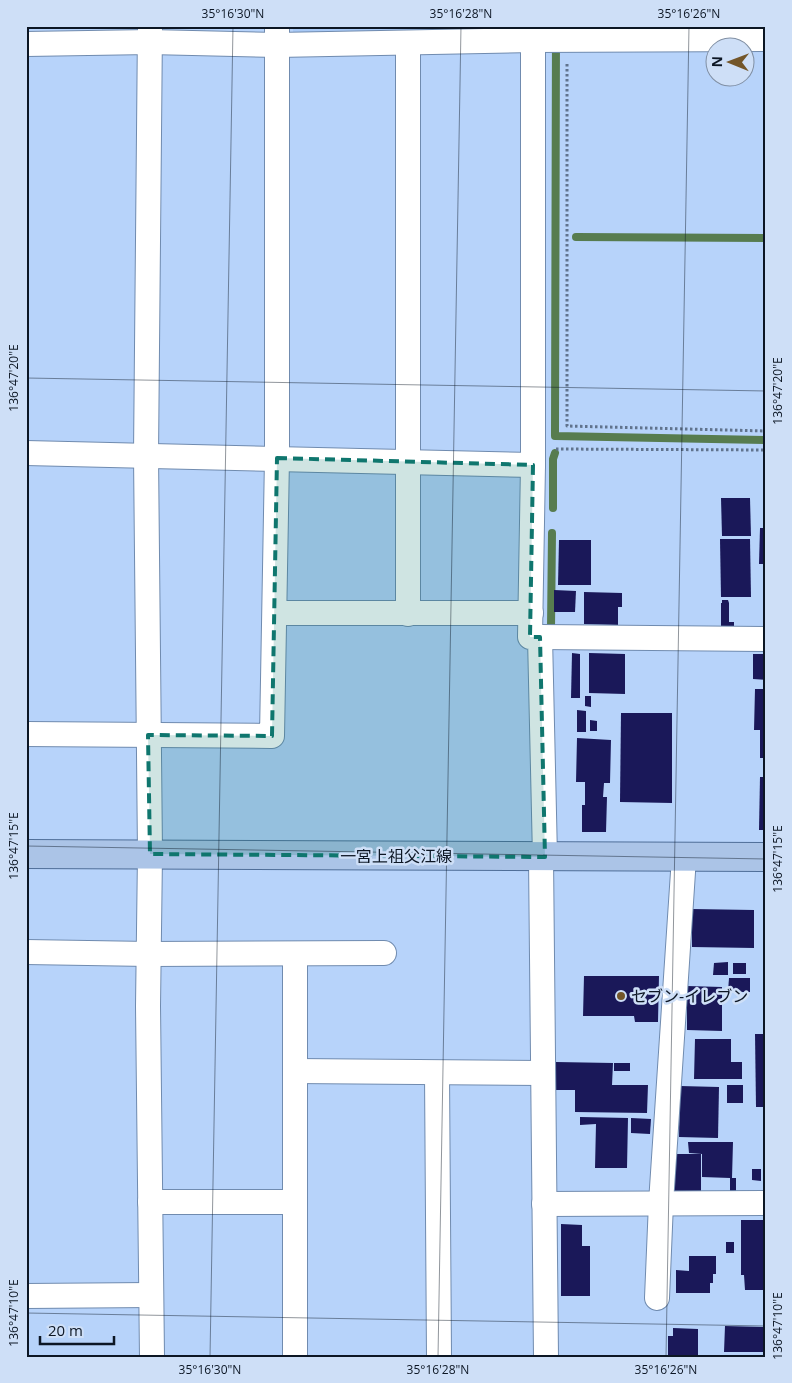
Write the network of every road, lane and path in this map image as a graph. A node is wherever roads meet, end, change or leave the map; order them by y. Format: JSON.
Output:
{"nodes":[{"id":1,"x":150,"y":34,"type":"edge"},
{"id":2,"x":277,"y":36,"type":"edge"},
{"id":3,"x":549,"y":37,"type":"edge"},
{"id":4,"x":766,"y":39,"type":"edge"},
{"id":5,"x":408,"y":43,"type":"junction"},
{"id":6,"x":26,"y":44,"type":"edge"},
{"id":7,"x":766,"y":431,"type":"edge"},
{"id":8,"x":766,"y":450,"type":"edge"},
{"id":9,"x":26,"y":453,"type":"edge"},
{"id":10,"x":146,"y":456,"type":"junction"},
{"id":11,"x":533,"y":457,"type":"junction"},
{"id":12,"x":277,"y":458,"type":"junction"},
{"id":13,"x":408,"y":462,"type":"junction"},
{"id":14,"x":275,"y":613,"type":"junction"},
{"id":15,"x":530,"y":613,"type":"junction"},
{"id":16,"x":408,"y":614,"type":"junction"},
{"id":17,"x":540,"y":637,"type":"junction"},
{"id":18,"x":766,"y":639,"type":"edge"},
{"id":19,"x":26,"y":734,"type":"edge"},
{"id":20,"x":148,"y":735,"type":"junction"},
{"id":21,"x":26,"y":854,"type":"edge"},
{"id":22,"x":150,"y":854,"type":"junction"},
{"id":23,"x":543,"y":857,"type":"junction"},
{"id":24,"x":684,"y":857,"type":"junction"},
{"id":25,"x":766,"y":857,"type":"edge"},
{"id":26,"x":26,"y":952,"type":"edge"},
{"id":27,"x":149,"y":954,"type":"junction"},
{"id":28,"x":295,"y":954,"type":"junction"},
{"id":29,"x":384,"y":954,"type":"dead end"},
{"id":30,"x":295,"y":1071,"type":"junction"},
{"id":31,"x":437,"y":1072,"type":"junction"},
{"id":32,"x":543,"y":1073,"type":"junction"},
{"id":33,"x":150,"y":1202,"type":"junction"},
{"id":34,"x":295,"y":1202,"type":"junction"},
{"id":35,"x":661,"y":1203,"type":"junction"},
{"id":36,"x":766,"y":1203,"type":"edge"},
{"id":37,"x":544,"y":1204,"type":"junction"},
{"id":38,"x":26,"y":1296,"type":"edge"},
{"id":39,"x":151,"y":1296,"type":"junction"},
{"id":40,"x":657,"y":1298,"type":"dead end"},
{"id":41,"x":152,"y":1357,"type":"edge"},
{"id":42,"x":295,"y":1357,"type":"edge"},
{"id":43,"x":439,"y":1357,"type":"edge"},
{"id":44,"x":546,"y":1357,"type":"edge"}],
"edges":[{"from":1,"to":2,"type":"street"},
{"from":1,"to":6,"type":"street"},
{"from":1,"to":10,"type":"street"},
{"from":2,"to":5,"type":"street"},
{"from":2,"to":12,"type":"street"},
{"from":3,"to":4,"type":"street"},
{"from":3,"to":5,"type":"street"},
{"from":3,"to":7,"type":"path"},
{"from":3,"to":11,"type":"street"},
{"from":5,"to":13,"type":"street"},
{"from":8,"to":11,"type":"path"},
{"from":9,"to":10,"type":"street"},
{"from":10,"to":12,"type":"street"},
{"from":10,"to":20,"type":"street"},
{"from":11,"to":13,"type":"street"},
{"from":11,"to":15,"type":"street"},
{"from":12,"to":13,"type":"street"},
{"from":12,"to":14,"type":"street"},
{"from":13,"to":16,"type":"street"},
{"from":14,"to":16,"type":"street"},
{"from":14,"to":20,"type":"street"},
{"from":15,"to":16,"type":"street"},
{"from":15,"to":17,"type":"street"},
{"from":17,"to":18,"type":"street"},
{"from":17,"to":23,"type":"street"},
{"from":19,"to":20,"type":"street"},
{"from":20,"to":22,"type":"street"},
{"from":21,"to":22,"type":"main road","name":"一宮上祖父江線"},
{"from":22,"to":23,"type":"main road","name":"一宮上祖父江線"},
{"from":22,"to":27,"type":"street"},
{"from":23,"to":24,"type":"main road","name":"一宮上祖父江線"},
{"from":23,"to":32,"type":"street"},
{"from":24,"to":25,"type":"main road","name":"一宮上祖父江線"},
{"from":24,"to":35,"type":"street"},
{"from":26,"to":27,"type":"street"},
{"from":27,"to":28,"type":"street"},
{"from":27,"to":33,"type":"street"},
{"from":28,"to":29,"type":"street"},
{"from":28,"to":30,"type":"street"},
{"from":30,"to":31,"type":"street"},
{"from":30,"to":34,"type":"street"},
{"from":31,"to":32,"type":"street"},
{"from":31,"to":43,"type":"street"},
{"from":32,"to":37,"type":"street"},
{"from":33,"to":34,"type":"street"},
{"from":33,"to":39,"type":"street"},
{"from":34,"to":42,"type":"street"},
{"from":35,"to":36,"type":"street"},
{"from":35,"to":37,"type":"street"},
{"from":35,"to":40,"type":"street"},
{"from":37,"to":44,"type":"street"},
{"from":38,"to":39,"type":"street"},
{"from":39,"to":41,"type":"street"}]}
